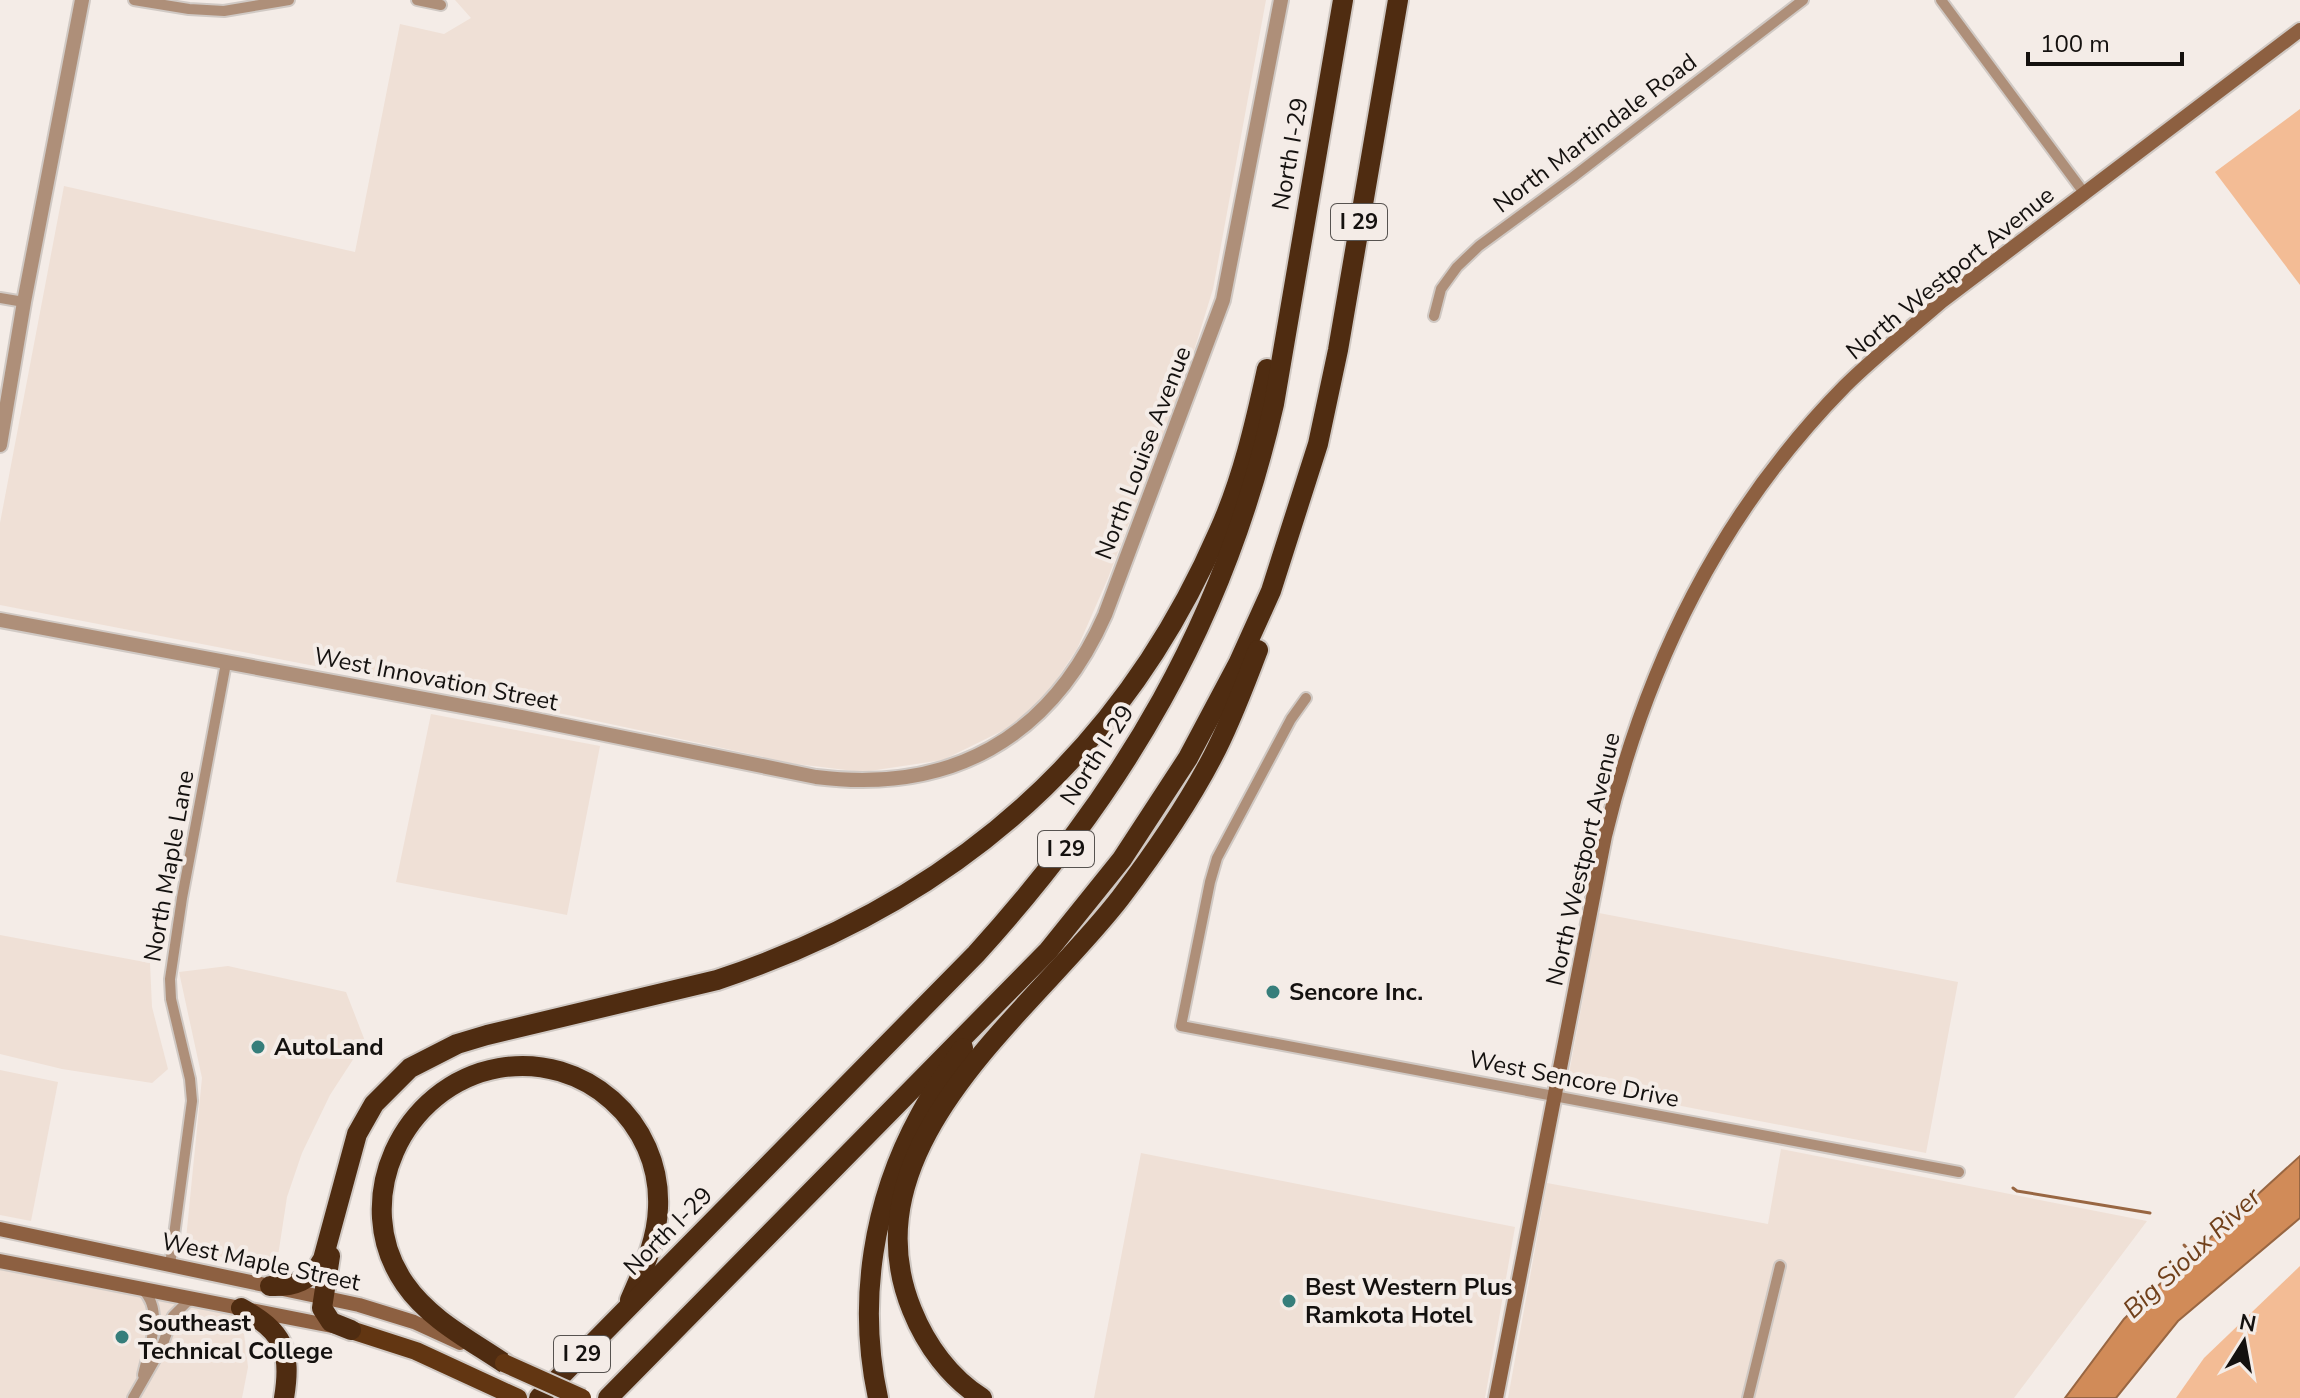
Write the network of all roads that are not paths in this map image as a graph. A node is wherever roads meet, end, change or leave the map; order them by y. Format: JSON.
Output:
{"nodes":[{"id":1,"x":82,"y":0,"type":"edge"},
{"id":2,"x":134,"y":0,"type":"edge"},
{"id":3,"x":289,"y":0,"type":"edge"},
{"id":4,"x":417,"y":0,"type":"edge"},
{"id":5,"x":1281,"y":0,"type":"edge"},
{"id":6,"x":1343,"y":0,"type":"edge"},
{"id":7,"x":1398,"y":0,"type":"edge"},
{"id":8,"x":1803,"y":0,"type":"edge"},
{"id":9,"x":1941,"y":0,"type":"edge"},
{"id":10,"x":441,"y":5,"type":"dead end"},
{"id":11,"x":2300,"y":30,"type":"edge"},
{"id":12,"x":2085,"y":194,"type":"junction"},
{"id":13,"x":1298,"y":262,"type":"junction"},
{"id":14,"x":0,"y":298,"type":"edge"},
{"id":15,"x":24,"y":302,"type":"junction"},
{"id":16,"x":1434,"y":316,"type":"dead end"},
{"id":17,"x":0,"y":445,"type":"edge"},
{"id":18,"x":1281,"y":563,"type":"junction"},
{"id":19,"x":0,"y":620,"type":"edge"},
{"id":20,"x":226,"y":663,"type":"junction"},
{"id":21,"x":1306,"y":698,"type":"dead end"},
{"id":22,"x":864,"y":781,"type":"joint"},
{"id":23,"x":1025,"y":976,"type":"junction"},
{"id":24,"x":1555,"y":1095,"type":"junction"},
{"id":25,"x":347,"y":1169,"type":"junction"},
{"id":26,"x":1959,"y":1172,"type":"dead end"},
{"id":27,"x":0,"y":1229,"type":"edge"},
{"id":28,"x":0,"y":1261,"type":"edge"},
{"id":29,"x":170,"y":1265,"type":"junction"},
{"id":30,"x":1780,"y":1266,"type":"dead end"},
{"id":31,"x":270,"y":1286,"type":"junction"},
{"id":32,"x":140,"y":1288,"type":"junction"},
{"id":33,"x":321,"y":1297,"type":"junction"},
{"id":34,"x":197,"y":1299,"type":"junction"},
{"id":35,"x":241,"y":1308,"type":"junction"},
{"id":36,"x":625,"y":1310,"type":"junction"},
{"id":37,"x":351,"y":1330,"type":"junction"},
{"id":38,"x":504,"y":1363,"type":"junction"},
{"id":39,"x":140,"y":1388,"type":"junction"},
{"id":40,"x":133,"y":1398,"type":"edge"},
{"id":41,"x":284,"y":1398,"type":"edge"},
{"id":42,"x":518,"y":1398,"type":"edge"},
{"id":43,"x":539,"y":1398,"type":"edge"},
{"id":44,"x":582,"y":1398,"type":"edge"},
{"id":45,"x":608,"y":1398,"type":"edge"},
{"id":46,"x":878,"y":1398,"type":"edge"},
{"id":47,"x":982,"y":1398,"type":"edge"},
{"id":48,"x":1496,"y":1398,"type":"edge"},
{"id":49,"x":1748,"y":1398,"type":"edge"}],
"edges":[{"from":1,"to":15,"type":"street"},
{"from":2,"to":3,"type":"street"},
{"from":4,"to":10,"type":"street"},
{"from":5,"to":22,"type":"street","name":"North Louise Avenue"},
{"from":6,"to":13,"type":"highway","name":"North I-29","number":"I 29"},
{"from":7,"to":18,"type":"highway","number":"I 29"},
{"from":8,"to":16,"type":"street","name":"North Martindale Road"},
{"from":9,"to":12,"type":"street"},
{"from":11,"to":12,"type":"main road","name":"North Westport Avenue"},
{"from":12,"to":24,"type":"main road","name":"North Westport Avenue"},
{"from":13,"to":25,"type":"highway"},
{"from":13,"to":36,"type":"highway","name":"North I-29","number":"I 29"},
{"from":14,"to":15,"type":"street"},
{"from":15,"to":17,"type":"street"},
{"from":18,"to":23,"type":"highway","number":"I 29"},
{"from":18,"to":47,"type":"highway"},
{"from":19,"to":20,"type":"street","name":"West Innovation Street"},
{"from":20,"to":22,"type":"street","name":"West Innovation Street"},
{"from":20,"to":29,"type":"street","name":"North Maple Lane"},
{"from":21,"to":24,"type":"street","name":"West Sencore Drive"},
{"from":23,"to":45,"type":"highway","number":"I 29"},
{"from":23,"to":46,"type":"highway"},
{"from":24,"to":26,"type":"street","name":"West Sencore Drive"},
{"from":24,"to":48,"type":"main road","name":"North Westport Avenue"},
{"from":25,"to":31,"type":"highway"},
{"from":25,"to":33,"type":"highway"},
{"from":27,"to":29,"type":"main road","name":"West Maple Street"},
{"from":28,"to":32,"type":"main road","name":"West Maple Street"},
{"from":29,"to":31,"type":"main road","name":"West Maple Street"},
{"from":30,"to":49,"type":"street"},
{"from":31,"to":33,"type":"main road","name":"West Maple Street"},
{"from":32,"to":34,"type":"main road","name":"West Maple Street"},
{"from":32,"to":39,"type":"street"},
{"from":33,"to":37,"type":"highway"},
{"from":33,"to":38,"type":"main road","name":"West Maple Street"},
{"from":34,"to":35,"type":"main road","name":"West Maple Street"},
{"from":34,"to":39,"type":"street"},
{"from":35,"to":37,"type":"main road","name":"West Maple Street"},
{"from":35,"to":41,"type":"highway"},
{"from":36,"to":38,"type":"highway"},
{"from":36,"to":43,"type":"highway","name":"North I-29","number":"I 29"},
{"from":37,"to":42,"type":"highway"},
{"from":38,"to":44,"type":"highway","bridge":true},
{"from":39,"to":40,"type":"street"}]}
